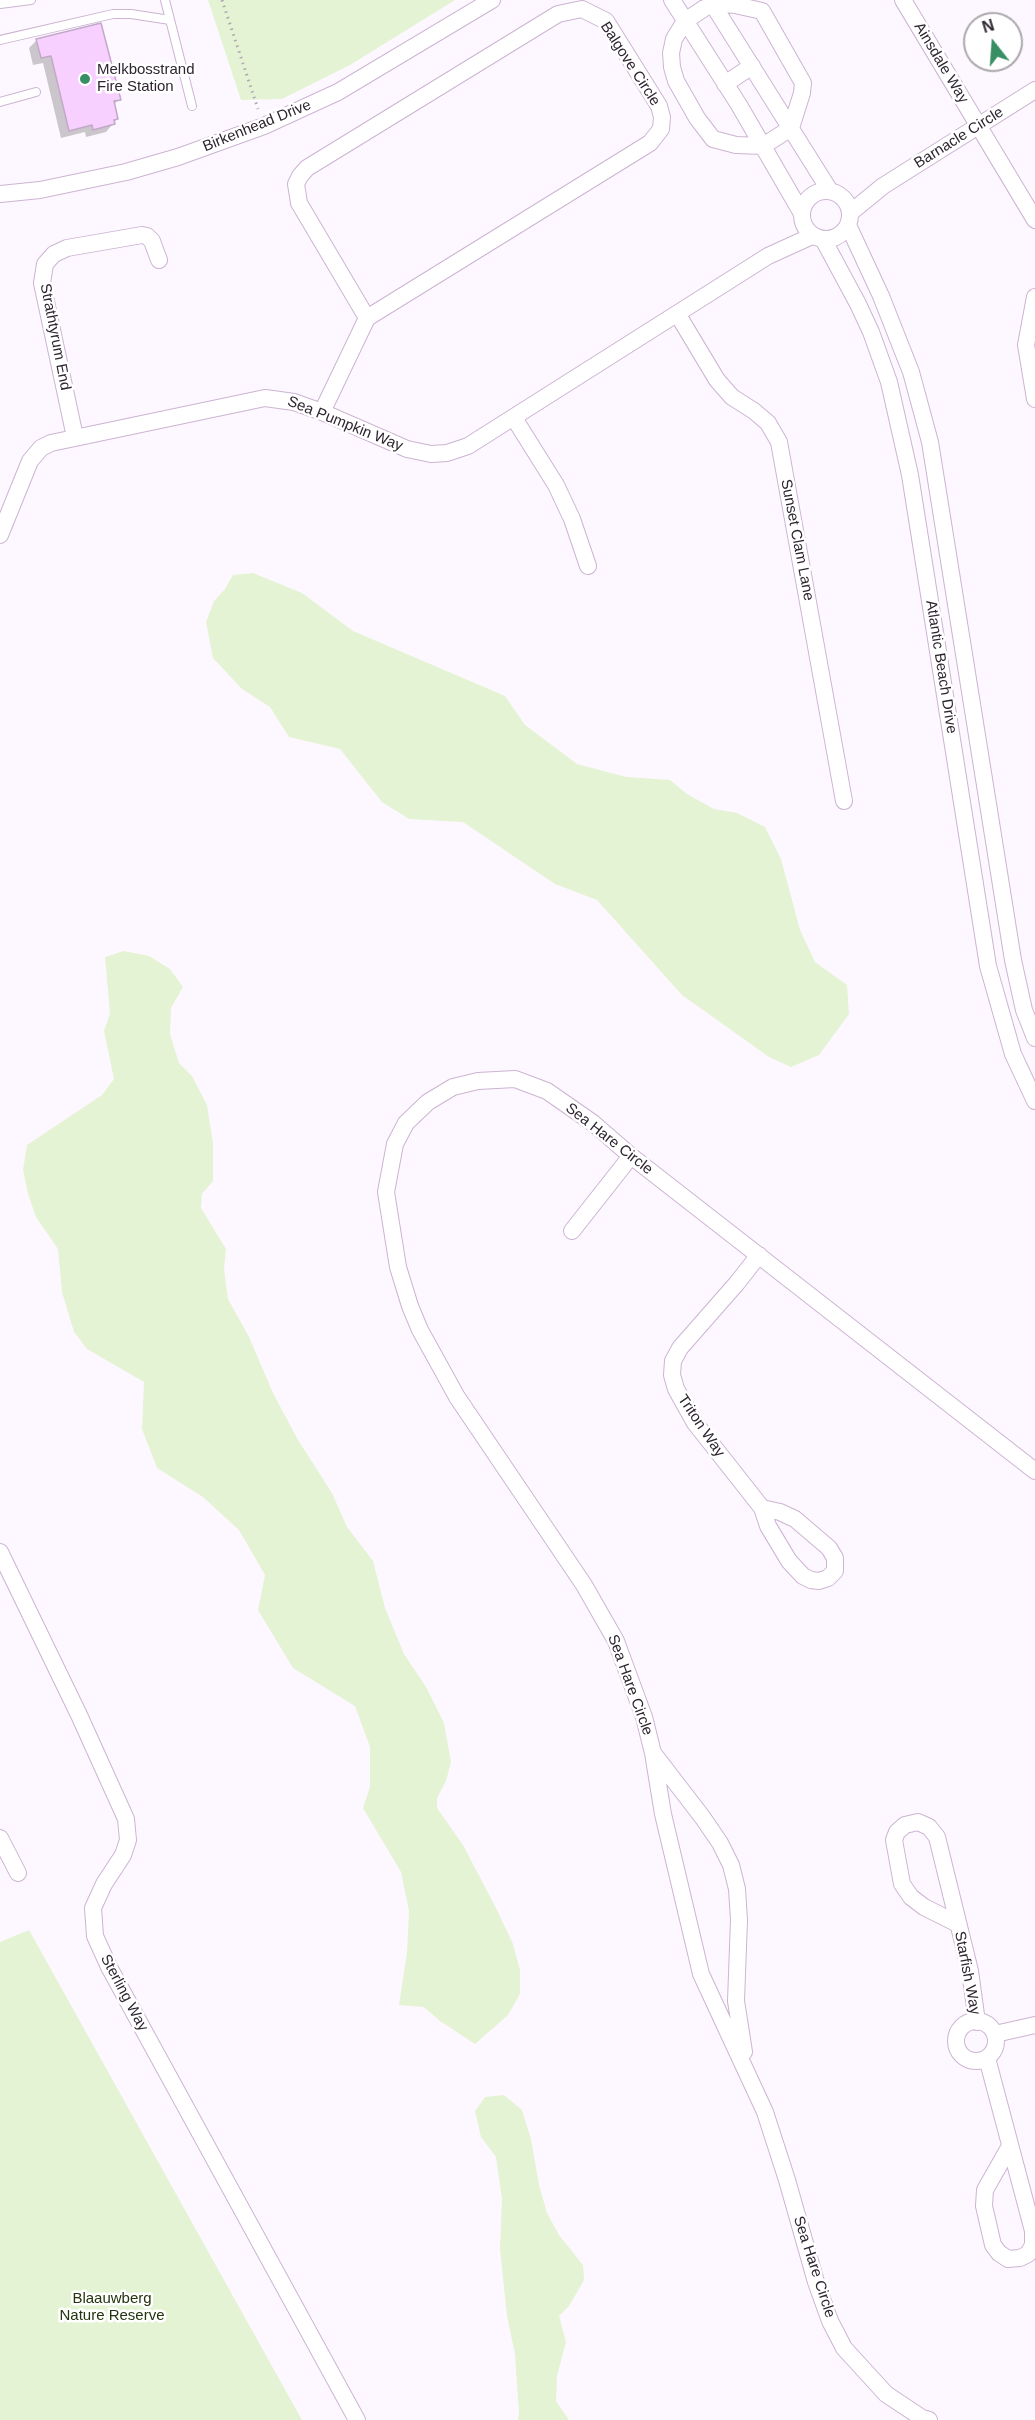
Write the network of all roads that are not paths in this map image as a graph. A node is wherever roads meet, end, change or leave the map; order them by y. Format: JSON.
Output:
{"nodes":[{"id":1,"x":31,"y":0,"type":"edge"},
{"id":2,"x":165,"y":0,"type":"edge"},
{"id":3,"x":492,"y":0,"type":"edge"},
{"id":4,"x":672,"y":0,"type":"edge"},
{"id":5,"x":903,"y":0,"type":"edge"},
{"id":6,"x":711,"y":2,"type":"edge"},
{"id":7,"x":0,"y":4,"type":"edge"},
{"id":8,"x":170,"y":20,"type":"junction"},
{"id":9,"x":685,"y":21,"type":"junction"},
{"id":10,"x":0,"y":40,"type":"edge"},
{"id":11,"x":752,"y":66,"type":"junction"},
{"id":12,"x":725,"y":84,"type":"junction"},
{"id":13,"x":1035,"y":90,"type":"edge"},
{"id":14,"x":36,"y":92,"type":"dead end"},
{"id":15,"x":0,"y":102,"type":"edge"},
{"id":16,"x":192,"y":106,"type":"dead end"},
{"id":17,"x":980,"y":126,"type":"junction"},
{"id":18,"x":791,"y":128,"type":"junction"},
{"id":19,"x":763,"y":146,"type":"junction"},
{"id":20,"x":0,"y":194,"type":"edge"},
{"id":21,"x":843,"y":207,"type":"junction"},
{"id":22,"x":801,"y":216,"type":"junction"},
{"id":23,"x":1035,"y":220,"type":"edge"},
{"id":24,"x":818,"y":238,"type":"junction"},
{"id":25,"x":768,"y":256,"type":"junction"},
{"id":26,"x":159,"y":260,"type":"dead end"},
{"id":27,"x":1035,"y":297,"type":"edge"},
{"id":28,"x":678,"y":315,"type":"junction"},
{"id":29,"x":367,"y":318,"type":"junction"},
{"id":30,"x":1035,"y":399,"type":"edge"},
{"id":31,"x":322,"y":412,"type":"junction"},
{"id":32,"x":514,"y":418,"type":"junction"},
{"id":33,"x":75,"y":437,"type":"junction"},
{"id":34,"x":934,"y":470,"type":"junction"},
{"id":35,"x":910,"y":475,"type":"junction"},
{"id":36,"x":0,"y":535,"type":"edge"},
{"id":37,"x":588,"y":566,"type":"dead end"},
{"id":38,"x":974,"y":716,"type":"junction"},
{"id":39,"x":950,"y":719,"type":"junction"},
{"id":40,"x":844,"y":801,"type":"dead end"},
{"id":41,"x":1013,"y":960,"type":"junction"},
{"id":42,"x":988,"y":966,"type":"junction"},
{"id":43,"x":1035,"y":1038,"type":"edge"},
{"id":44,"x":1035,"y":1101,"type":"edge"},
{"id":45,"x":631,"y":1156,"type":"junction"},
{"id":46,"x":572,"y":1231,"type":"dead end"},
{"id":47,"x":759,"y":1255,"type":"junction"},
{"id":48,"x":1035,"y":1471,"type":"edge"},
{"id":49,"x":762,"y":1508,"type":"junction"},
{"id":50,"x":0,"y":1552,"type":"edge"},
{"id":51,"x":653,"y":1753,"type":"junction"},
{"id":52,"x":0,"y":1838,"type":"edge"},
{"id":53,"x":18,"y":1874,"type":"dead end"},
{"id":54,"x":958,"y":1924,"type":"junction"},
{"id":55,"x":977,"y":2022,"type":"junction"},
{"id":56,"x":1035,"y":2025,"type":"edge"},
{"id":57,"x":994,"y":2034,"type":"junction"},
{"id":58,"x":987,"y":2058,"type":"junction"},
{"id":59,"x":750,"y":2078,"type":"junction"},
{"id":60,"x":1010,"y":2146,"type":"junction"},
{"id":61,"x":924,"y":2419,"type":"edge"},
{"id":62,"x":357,"y":2420,"type":"edge"}],
"edges":[{"from":1,"to":7,"type":"lane"},
{"from":2,"to":8,"type":"lane"},
{"from":3,"to":20,"type":"street","name":"Birkenhead Drive"},
{"from":4,"to":9,"type":"street"},
{"from":5,"to":17,"type":"street","name":"Ainsdale Way"},
{"from":6,"to":9,"type":"street"},
{"from":6,"to":11,"type":"street","name":"Atlantic Beach Drive"},
{"from":6,"to":18,"type":"street"},
{"from":8,"to":10,"type":"lane"},
{"from":8,"to":16,"type":"lane"},
{"from":9,"to":12,"type":"street"},
{"from":9,"to":19,"type":"street"},
{"from":11,"to":12,"type":"street"},
{"from":11,"to":18,"type":"street","name":"Atlantic Beach Drive"},
{"from":12,"to":19,"type":"street"},
{"from":13,"to":17,"type":"street","name":"Barnacle Circle"},
{"from":14,"to":15,"type":"lane"},
{"from":17,"to":21,"type":"street","name":"Barnacle Circle"},
{"from":17,"to":23,"type":"street","name":"Ainsdale Way"},
{"from":18,"to":19,"type":"street"},
{"from":18,"to":21,"type":"street","name":"Atlantic Beach Drive"},
{"from":19,"to":22,"type":"street"},
{"from":21,"to":22,"type":"street"},
{"from":21,"to":24,"type":"street"},
{"from":21,"to":34,"type":"street","name":"Atlantic Beach Drive"},
{"from":22,"to":24,"type":"street"},
{"from":22,"to":25,"type":"street","name":"Sea Pumpkin Way"},
{"from":24,"to":25,"type":"street","name":"Sea Pumpkin Way"},
{"from":24,"to":35,"type":"street","name":"Atlantic Beach Drive"},
{"from":25,"to":28,"type":"street","name":"Sea Pumpkin Way"},
{"from":26,"to":33,"type":"street","name":"Strathtyrum End"},
{"from":27,"to":30,"type":"street"},
{"from":28,"to":32,"type":"street","name":"Sea Pumpkin Way"},
{"from":28,"to":40,"type":"street","name":"Sunset Clam Lane"},
{"from":29,"to":29,"type":"street","name":"Balgove Circle"},
{"from":29,"to":31,"type":"street"},
{"from":31,"to":32,"type":"street","name":"Sea Pumpkin Way"},
{"from":31,"to":33,"type":"street","name":"Sea Pumpkin Way"},
{"from":32,"to":37,"type":"street"},
{"from":33,"to":36,"type":"street","name":"Sea Pumpkin Way"},
{"from":34,"to":35,"type":"street"},
{"from":34,"to":38,"type":"street","name":"Atlantic Beach Drive"},
{"from":35,"to":39,"type":"street","name":"Atlantic Beach Drive"},
{"from":38,"to":39,"type":"street"},
{"from":38,"to":41,"type":"street","name":"Atlantic Beach Drive"},
{"from":39,"to":42,"type":"street","name":"Atlantic Beach Drive"},
{"from":41,"to":42,"type":"street"},
{"from":41,"to":43,"type":"street","name":"Atlantic Beach Drive"},
{"from":42,"to":44,"type":"street","name":"Atlantic Beach Drive"},
{"from":45,"to":46,"type":"street"},
{"from":45,"to":47,"type":"street","name":"Sea Hare Circle"},
{"from":45,"to":51,"type":"street","name":"Sea Hare Circle"},
{"from":47,"to":48,"type":"street","name":"Sea Hare Circle"},
{"from":47,"to":49,"type":"street","name":"Triton Way"},
{"from":49,"to":49,"type":"street","name":"Triton Way"},
{"from":50,"to":62,"type":"street","name":"Sterling Way"},
{"from":51,"to":59,"type":"street","name":"Sea Hare Circle"},
{"from":51,"to":59,"type":"street","name":"Sea Hare Circle"},
{"from":52,"to":53,"type":"street"},
{"from":54,"to":54,"type":"street","name":"Starfish Way"},
{"from":54,"to":55,"type":"street","name":"Starfish Way"},
{"from":55,"to":57,"type":"street","name":"Starfish Way"},
{"from":55,"to":58,"type":"street","name":"Starfish Way"},
{"from":56,"to":57,"type":"street"},
{"from":57,"to":58,"type":"street"},
{"from":58,"to":60,"type":"street"},
{"from":59,"to":61,"type":"street","name":"Sea Hare Circle"},
{"from":60,"to":60,"type":"street"}]}
